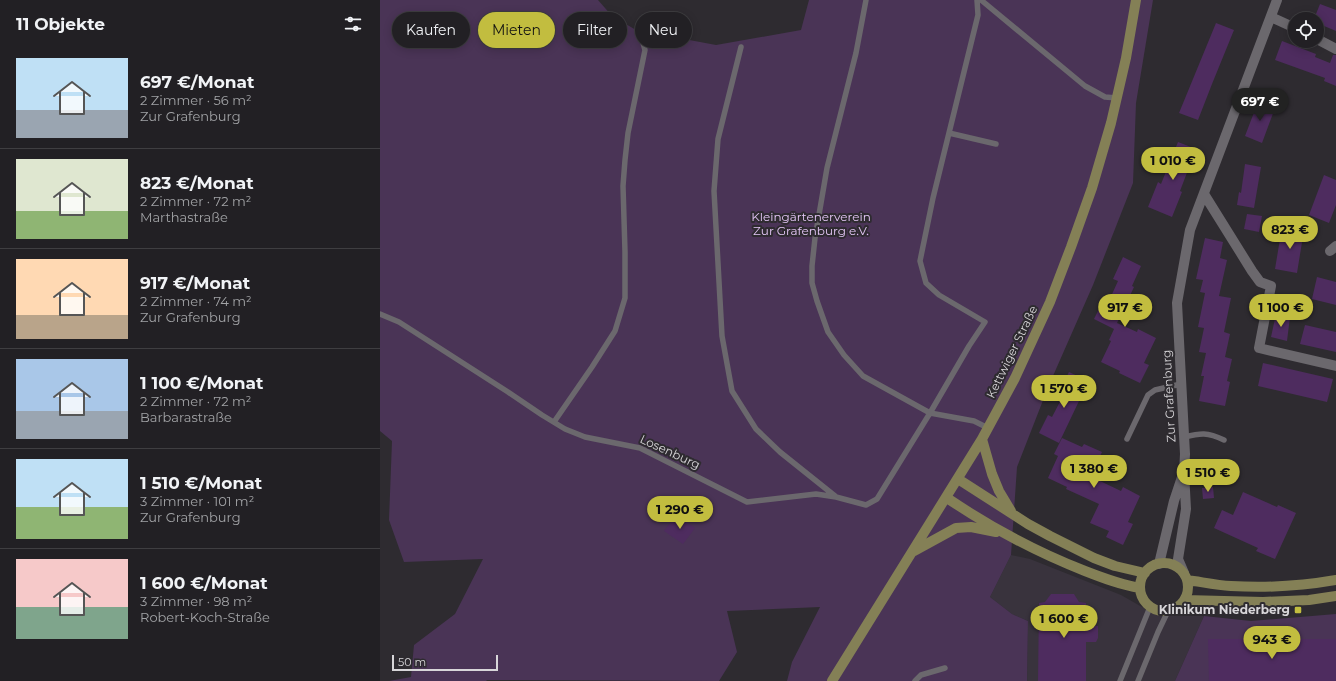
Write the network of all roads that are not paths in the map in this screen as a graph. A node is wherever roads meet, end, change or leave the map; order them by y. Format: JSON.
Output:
{"nodes":[{"id":1,"x":866,"y":0,"type":"edge"},
{"id":2,"x":977,"y":0,"type":"edge"},
{"id":3,"x":981,"y":0,"type":"edge"},
{"id":4,"x":1136,"y":0,"type":"edge"},
{"id":5,"x":1277,"y":0,"type":"edge"},
{"id":6,"x":1271,"y":16,"type":"junction"},
{"id":7,"x":1288,"y":24,"type":"edge"},
{"id":8,"x":1324,"y":43,"type":"edge"},
{"id":9,"x":741,"y":47,"type":"dead end"},
{"id":10,"x":644,"y":48,"type":"edge"},
{"id":11,"x":1336,"y":49,"type":"edge"},
{"id":12,"x":1117,"y":98,"type":"junction"},
{"id":13,"x":949,"y":134,"type":"junction"},
{"id":14,"x":996,"y":144,"type":"dead end"},
{"id":15,"x":1204,"y":194,"type":"junction"},
{"id":16,"x":380,"y":314,"type":"edge"},
{"id":17,"x":1336,"y":366,"type":"edge"},
{"id":18,"x":1181,"y":384,"type":"junction"},
{"id":19,"x":930,"y":414,"type":"junction"},
{"id":20,"x":554,"y":422,"type":"junction"},
{"id":21,"x":988,"y":428,"type":"junction"},
{"id":22,"x":1184,"y":437,"type":"junction"},
{"id":23,"x":982,"y":439,"type":"junction"},
{"id":24,"x":1127,"y":439,"type":"dead end"},
{"id":25,"x":1224,"y":440,"type":"dead end"},
{"id":26,"x":1184,"y":472,"type":"junction"},
{"id":27,"x":958,"y":479,"type":"junction"},
{"id":28,"x":836,"y":497,"type":"junction"},
{"id":29,"x":947,"y":498,"type":"junction"},
{"id":30,"x":1013,"y":515,"type":"junction"},
{"id":31,"x":1003,"y":534,"type":"junction"},
{"id":32,"x":911,"y":553,"type":"junction"},
{"id":33,"x":1159,"y":564,"type":"junction"},
{"id":34,"x":1145,"y":573,"type":"junction"},
{"id":35,"x":1185,"y":576,"type":"junction"},
{"id":36,"x":1336,"y":580,"type":"edge"},
{"id":37,"x":1140,"y":588,"type":"junction"},
{"id":38,"x":1336,"y":596,"type":"edge"},
{"id":39,"x":1185,"y":600,"type":"junction"},
{"id":40,"x":1150,"y":607,"type":"junction"},
{"id":41,"x":1168,"y":611,"type":"junction"},
{"id":42,"x":945,"y":668,"type":"dead end"},
{"id":43,"x":832,"y":681,"type":"edge"},
{"id":44,"x":915,"y":681,"type":"edge"},
{"id":45,"x":1120,"y":681,"type":"edge"},
{"id":46,"x":1138,"y":681,"type":"edge"}],
"edges":[{"from":1,"to":19,"type":"lane"},
{"from":2,"to":13,"type":"lane"},
{"from":3,"to":12,"type":"lane"},
{"from":4,"to":12,"type":"main road","name":"Kettwiger Straße"},
{"from":5,"to":6,"type":"street","name":"Zur Grafenburg"},
{"from":6,"to":7,"type":"street"},
{"from":6,"to":15,"type":"street","name":"Zur Grafenburg"},
{"from":8,"to":11,"type":"street"},
{"from":9,"to":28,"type":"lane"},
{"from":10,"to":20,"type":"lane"},
{"from":12,"to":21,"type":"main road","name":"Kettwiger Straße"},
{"from":13,"to":14,"type":"lane"},
{"from":13,"to":19,"type":"lane","name":"Losenburg"},
{"from":15,"to":17,"type":"street"},
{"from":15,"to":18,"type":"street","name":"Zur Grafenburg"},
{"from":16,"to":20,"type":"lane","name":"Losenburg"},
{"from":18,"to":22,"type":"street","name":"Zur Grafenburg"},
{"from":18,"to":24,"type":"lane"},
{"from":19,"to":21,"type":"lane"},
{"from":19,"to":28,"type":"lane","name":"Losenburg"},
{"from":20,"to":28,"type":"lane","name":"Losenburg"},
{"from":21,"to":23,"type":"main road","name":"Kettwiger Straße"},
{"from":22,"to":25,"type":"lane"},
{"from":22,"to":26,"type":"street","name":"Zur Grafenburg"},
{"from":23,"to":27,"type":"main road","name":"Kettwiger Straße"},
{"from":23,"to":30,"type":"main road"},
{"from":26,"to":33,"type":"street","name":"Zur Grafenburg"},
{"from":26,"to":35,"type":"street","name":"Zur Grafenburg"},
{"from":27,"to":29,"type":"main road","name":"Kettwiger Straße"},
{"from":27,"to":30,"type":"main road"},
{"from":29,"to":31,"type":"main road"},
{"from":29,"to":32,"type":"main road","name":"Kettwiger Straße"},
{"from":30,"to":34,"type":"main road"},
{"from":31,"to":32,"type":"main road"},
{"from":31,"to":37,"type":"main road"},
{"from":32,"to":43,"type":"main road","name":"Kettwiger Straße"},
{"from":33,"to":34,"type":"main road"},
{"from":33,"to":35,"type":"main road"},
{"from":34,"to":37,"type":"main road"},
{"from":35,"to":36,"type":"main road"},
{"from":35,"to":39,"type":"main road"},
{"from":37,"to":40,"type":"main road"},
{"from":38,"to":39,"type":"main road"},
{"from":39,"to":41,"type":"main road"},
{"from":40,"to":41,"type":"main road"},
{"from":40,"to":45,"type":"lane"},
{"from":41,"to":46,"type":"lane"},
{"from":42,"to":44,"type":"lane"}]}
